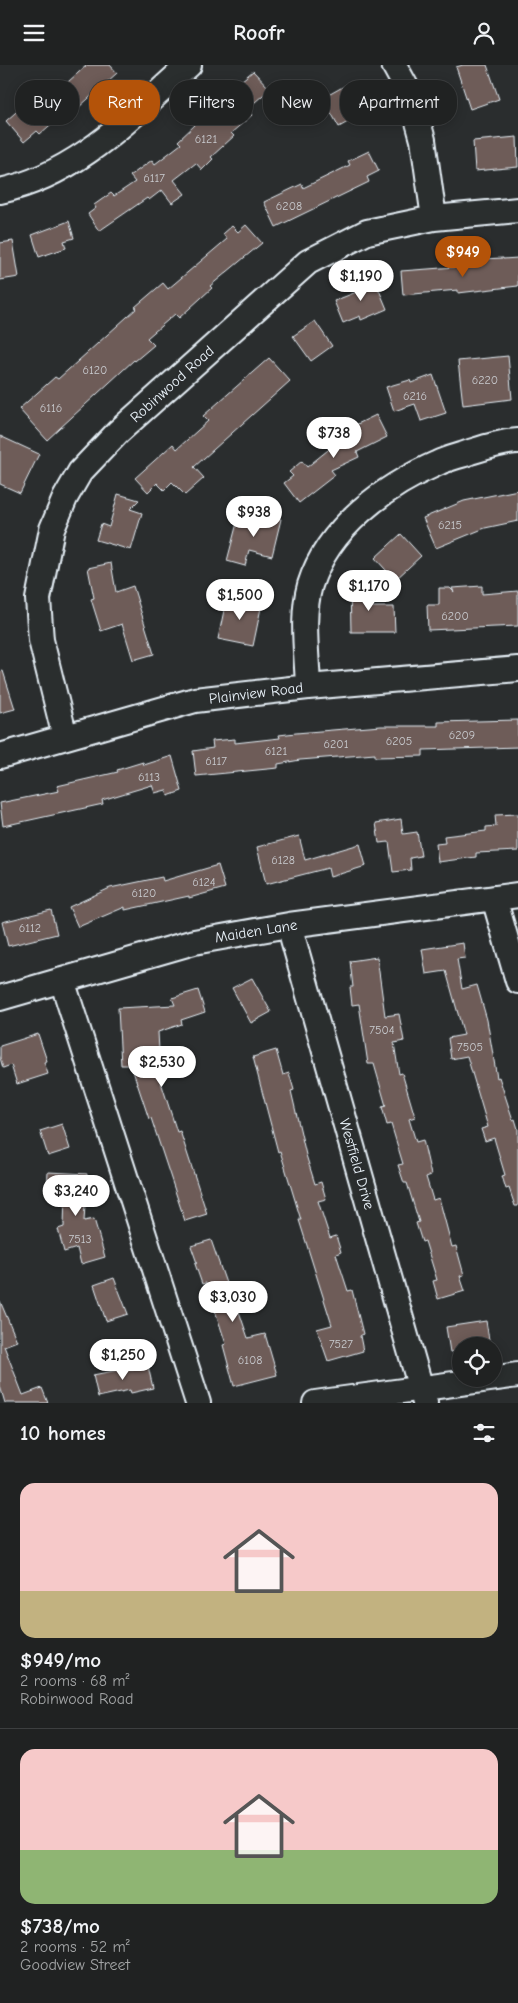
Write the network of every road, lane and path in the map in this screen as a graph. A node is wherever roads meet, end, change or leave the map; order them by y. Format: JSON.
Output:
{"nodes":[{"id":1,"x":189,"y":65,"type":"edge"},
{"id":2,"x":394,"y":65,"type":"edge"},
{"id":3,"x":0,"y":191,"type":"edge"},
{"id":4,"x":518,"y":211,"type":"edge"},
{"id":5,"x":434,"y":218,"type":"junction"},
{"id":6,"x":518,"y":441,"type":"edge"},
{"id":7,"x":518,"y":669,"type":"edge"},
{"id":8,"x":308,"y":687,"type":"junction"},
{"id":9,"x":65,"y":737,"type":"junction"},
{"id":10,"x":0,"y":756,"type":"edge"},
{"id":11,"x":518,"y":895,"type":"edge"},
{"id":12,"x":494,"y":898,"type":"junction"},
{"id":13,"x":289,"y":925,"type":"junction"},
{"id":14,"x":62,"y":980,"type":"junction"},
{"id":15,"x":518,"y":981,"type":"edge"},
{"id":16,"x":0,"y":998,"type":"edge"},
{"id":17,"x":518,"y":1375,"type":"edge"},
{"id":18,"x":422,"y":1396,"type":"edge"},
{"id":19,"x":198,"y":1403,"type":"edge"},
{"id":20,"x":315,"y":1403,"type":"edge"}],
"edges":[{"from":1,"to":3,"type":"street"},
{"from":2,"to":5,"type":"street"},
{"from":4,"to":5,"type":"street","name":"Robinwood Road"},
{"from":5,"to":9,"type":"street","name":"Robinwood Road"},
{"from":6,"to":8,"type":"street"},
{"from":7,"to":8,"type":"street","name":"Plainview Road"},
{"from":8,"to":9,"type":"street","name":"Plainview Road"},
{"from":9,"to":10,"type":"street","name":"Plainview Road"},
{"from":11,"to":12,"type":"street","name":"Maiden Lane"},
{"from":12,"to":13,"type":"street","name":"Maiden Lane"},
{"from":12,"to":15,"type":"street"},
{"from":13,"to":14,"type":"street","name":"Maiden Lane"},
{"from":13,"to":18,"type":"street","name":"Westfield Drive"},
{"from":14,"to":16,"type":"street","name":"Maiden Lane"},
{"from":14,"to":19,"type":"street"},
{"from":17,"to":18,"type":"street"},
{"from":18,"to":20,"type":"street"}]}
